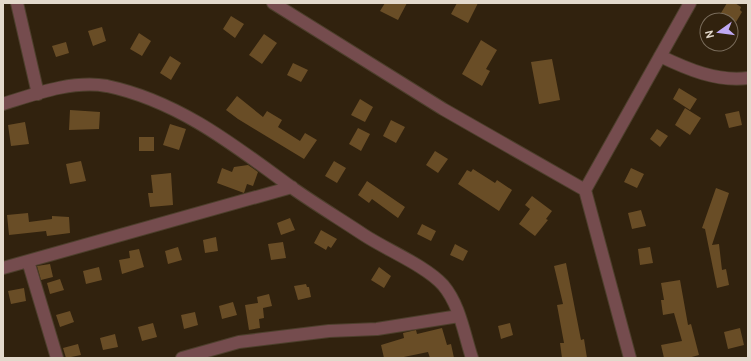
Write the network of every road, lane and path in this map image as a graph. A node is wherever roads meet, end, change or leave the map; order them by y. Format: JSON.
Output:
{"nodes":[{"id":1,"x":17,"y":3,"type":"edge"},
{"id":2,"x":273,"y":3,"type":"edge"},
{"id":3,"x":690,"y":3,"type":"edge"},
{"id":4,"x":660,"y":56,"type":"junction"},
{"id":5,"x":748,"y":78,"type":"edge"},
{"id":6,"x":38,"y":94,"type":"junction"},
{"id":7,"x":3,"y":104,"type":"edge"},
{"id":8,"x":292,"y":187,"type":"junction"},
{"id":9,"x":584,"y":190,"type":"junction"},
{"id":10,"x":28,"y":261,"type":"junction"},
{"id":11,"x":3,"y":268,"type":"edge"},
{"id":12,"x":459,"y":316,"type":"junction"},
{"id":13,"x":57,"y":358,"type":"edge"},
{"id":14,"x":182,"y":358,"type":"edge"},
{"id":15,"x":472,"y":358,"type":"edge"},
{"id":16,"x":630,"y":358,"type":"edge"}],
"edges":[{"from":1,"to":6,"type":"street"},
{"from":2,"to":9,"type":"street"},
{"from":3,"to":4,"type":"street"},
{"from":4,"to":5,"type":"street"},
{"from":4,"to":9,"type":"street"},
{"from":6,"to":7,"type":"street"},
{"from":6,"to":8,"type":"street"},
{"from":8,"to":10,"type":"street"},
{"from":8,"to":12,"type":"street"},
{"from":9,"to":16,"type":"street"},
{"from":10,"to":11,"type":"street"},
{"from":10,"to":13,"type":"street"},
{"from":12,"to":14,"type":"street"},
{"from":12,"to":15,"type":"street"}]}
